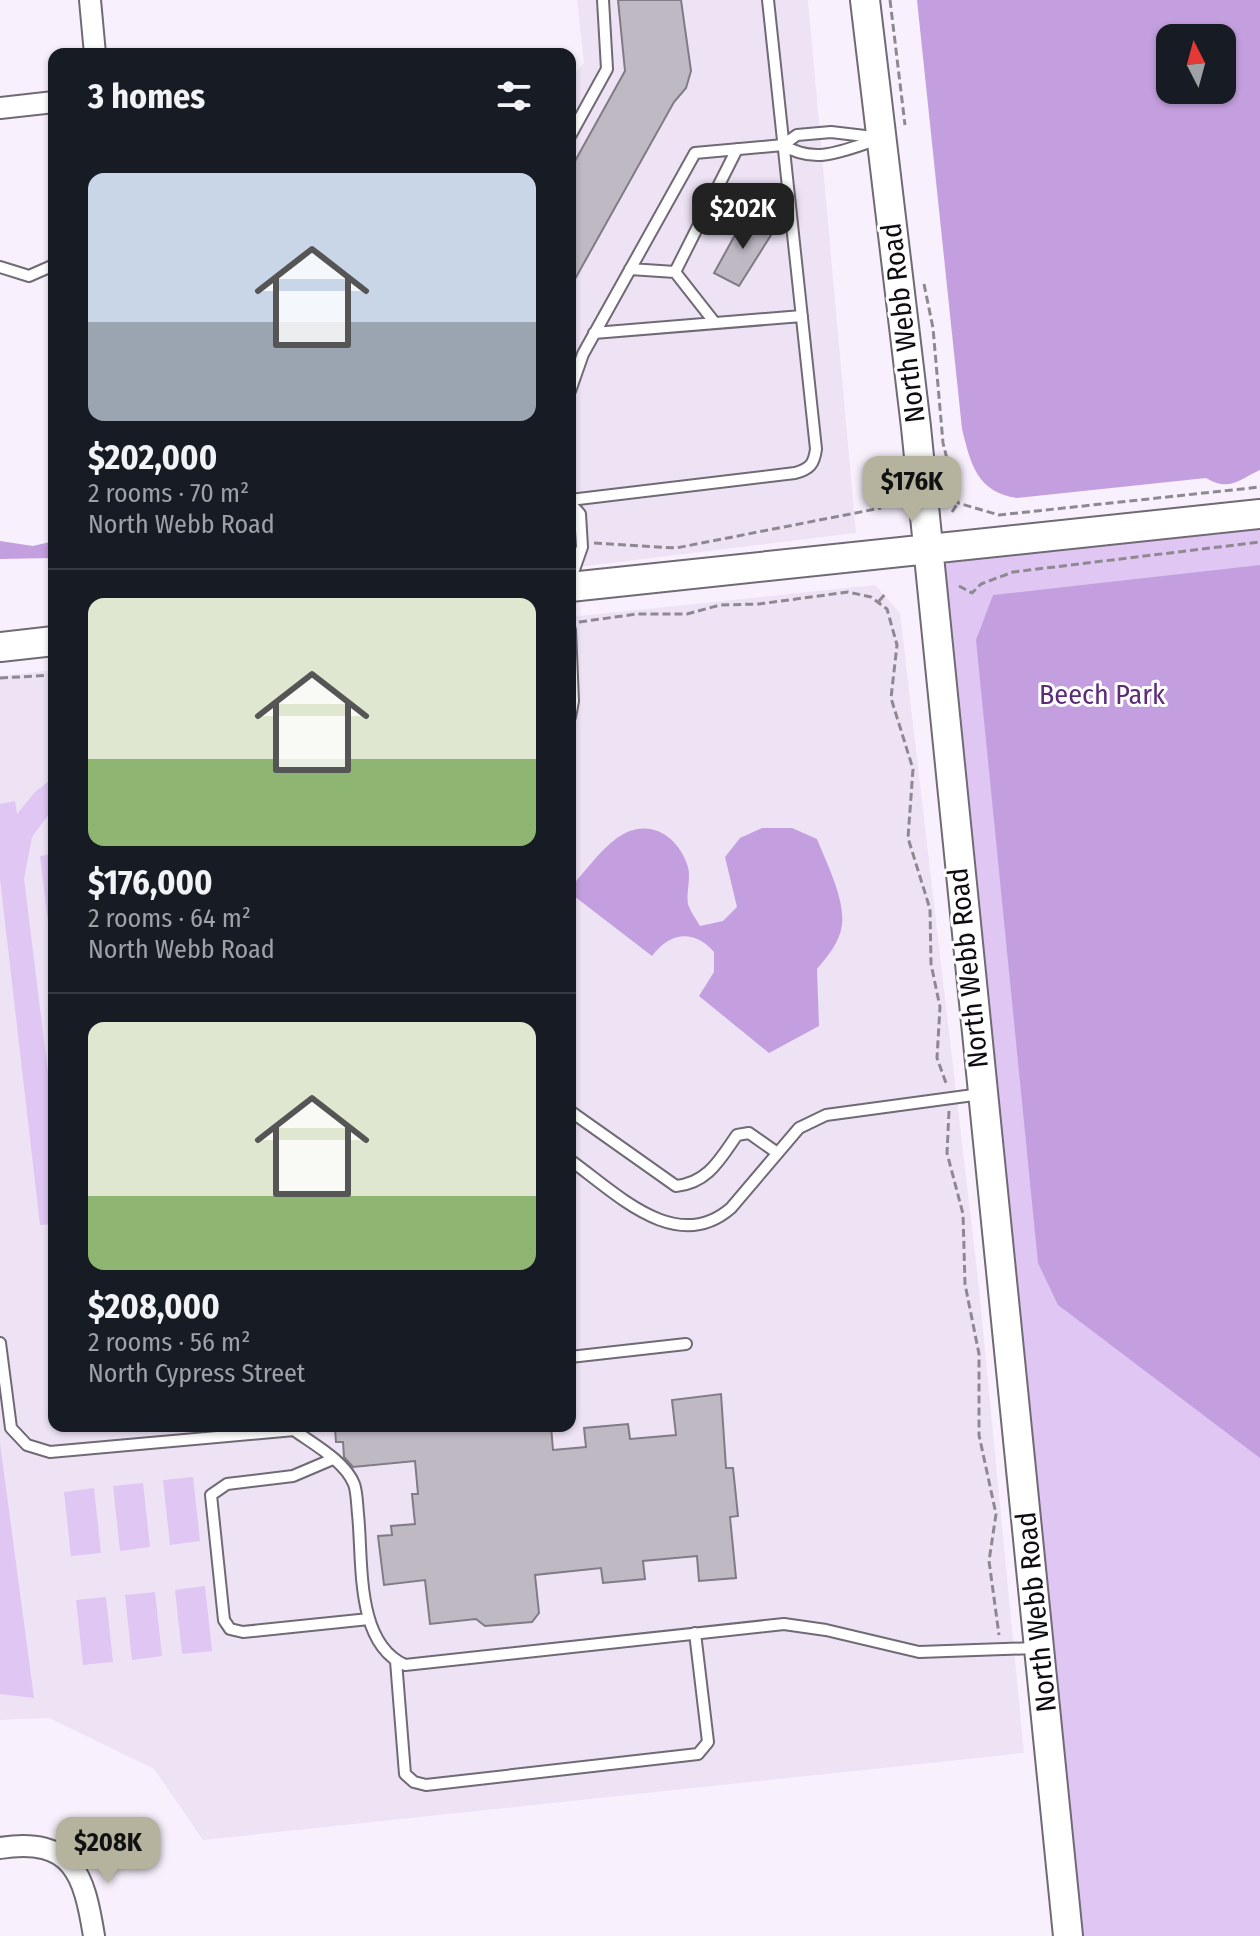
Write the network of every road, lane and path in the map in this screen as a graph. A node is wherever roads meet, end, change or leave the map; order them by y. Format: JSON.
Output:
{"nodes":[{"id":1,"x":90,"y":0,"type":"edge"},
{"id":2,"x":603,"y":0,"type":"edge"},
{"id":3,"x":768,"y":0,"type":"edge"},
{"id":4,"x":865,"y":0,"type":"edge"},
{"id":5,"x":890,"y":0,"type":"edge"},
{"id":6,"x":94,"y":48,"type":"edge"},
{"id":7,"x":48,"y":103,"type":"edge"},
{"id":8,"x":0,"y":108,"type":"edge"},
{"id":9,"x":576,"y":125,"type":"edge"},
{"id":10,"x":894,"y":137,"type":"junction"},
{"id":11,"x":783,"y":145,"type":"junction"},
{"id":12,"x":737,"y":149,"type":"junction"},
{"id":13,"x":0,"y":267,"type":"edge"},
{"id":14,"x":48,"y":268,"type":"edge"},
{"id":15,"x":630,"y":269,"type":"junction"},
{"id":16,"x":675,"y":272,"type":"junction"},
{"id":17,"x":924,"y":283,"type":"dead end"},
{"id":18,"x":802,"y":316,"type":"junction"},
{"id":19,"x":715,"y":323,"type":"junction"},
{"id":20,"x":594,"y":333,"type":"junction"},
{"id":21,"x":576,"y":376,"type":"edge"},
{"id":22,"x":1260,"y":487,"type":"edge"},
{"id":23,"x":576,"y":501,"type":"edge"},
{"id":24,"x":958,"y":503,"type":"junction"},
{"id":25,"x":881,"y":508,"type":"dead end"},
{"id":26,"x":576,"y":509,"type":"edge"},
{"id":27,"x":952,"y":512,"type":"dead end"},
{"id":28,"x":1260,"y":514,"type":"edge"},
{"id":29,"x":1260,"y":542,"type":"edge"},
{"id":30,"x":582,"y":544,"type":"junction"},
{"id":31,"x":927,"y":549,"type":"junction"},
{"id":32,"x":576,"y":562,"type":"edge"},
{"id":33,"x":576,"y":586,"type":"edge"},
{"id":34,"x":959,"y":586,"type":"dead end"},
{"id":35,"x":887,"y":592,"type":"dead end"},
{"id":36,"x":879,"y":601,"type":"junction"},
{"id":37,"x":576,"y":622,"type":"edge"},
{"id":38,"x":48,"y":642,"type":"edge"},
{"id":39,"x":0,"y":647,"type":"edge"},
{"id":40,"x":48,"y":675,"type":"edge"},
{"id":41,"x":0,"y":678,"type":"edge"},
{"id":42,"x":981,"y":1094,"type":"junction"},
{"id":43,"x":949,"y":1098,"type":"junction"},
{"id":44,"x":576,"y":1115,"type":"edge"},
{"id":45,"x":776,"y":1152,"type":"junction"},
{"id":46,"x":576,"y":1164,"type":"edge"},
{"id":47,"x":0,"y":1343,"type":"edge"},
{"id":48,"x":686,"y":1344,"type":"dead end"},
{"id":49,"x":576,"y":1356,"type":"edge"},
{"id":50,"x":255,"y":1432,"type":"edge"},
{"id":51,"x":301,"y":1432,"type":"edge"},
{"id":52,"x":333,"y":1459,"type":"junction"},
{"id":53,"x":369,"y":1619,"type":"junction"},
{"id":54,"x":695,"y":1633,"type":"junction"},
{"id":55,"x":1039,"y":1647,"type":"junction"},
{"id":56,"x":1000,"y":1651,"type":"junction"},
{"id":57,"x":396,"y":1661,"type":"junction"},
{"id":58,"x":0,"y":1848,"type":"edge"},
{"id":59,"x":94,"y":1936,"type":"edge"},
{"id":60,"x":1068,"y":1936,"type":"edge"}],
"edges":[{"from":1,"to":6,"type":"street"},
{"from":2,"to":9,"type":"lane"},
{"from":3,"to":11,"type":"lane"},
{"from":4,"to":10,"type":"main road","name":"North Webb Road"},
{"from":5,"to":10,"type":"path"},
{"from":7,"to":8,"type":"street"},
{"from":10,"to":11,"type":"lane"},
{"from":10,"to":11,"type":"lane"},
{"from":10,"to":31,"type":"main road","name":"North Webb Road"},
{"from":11,"to":12,"type":"lane"},
{"from":11,"to":18,"type":"lane"},
{"from":12,"to":15,"type":"lane"},
{"from":12,"to":16,"type":"lane"},
{"from":13,"to":14,"type":"lane"},
{"from":15,"to":16,"type":"lane"},
{"from":15,"to":20,"type":"lane"},
{"from":16,"to":19,"type":"lane"},
{"from":17,"to":24,"type":"path"},
{"from":18,"to":19,"type":"lane"},
{"from":18,"to":23,"type":"lane"},
{"from":19,"to":20,"type":"lane"},
{"from":20,"to":21,"type":"lane"},
{"from":22,"to":24,"type":"path"},
{"from":24,"to":27,"type":"path"},
{"from":25,"to":30,"type":"path"},
{"from":26,"to":30,"type":"lane"},
{"from":28,"to":31,"type":"main road"},
{"from":29,"to":34,"type":"path"},
{"from":30,"to":32,"type":"lane"},
{"from":31,"to":33,"type":"main road"},
{"from":31,"to":42,"type":"main road","name":"North Webb Road"},
{"from":35,"to":36,"type":"path"},
{"from":36,"to":37,"type":"path"},
{"from":36,"to":43,"type":"path"},
{"from":38,"to":39,"type":"main road"},
{"from":40,"to":41,"type":"path"},
{"from":42,"to":43,"type":"lane"},
{"from":42,"to":55,"type":"main road","name":"North Webb Road"},
{"from":43,"to":45,"type":"lane"},
{"from":43,"to":56,"type":"path"},
{"from":44,"to":45,"type":"lane"},
{"from":45,"to":46,"type":"lane"},
{"from":47,"to":50,"type":"lane"},
{"from":48,"to":49,"type":"lane"},
{"from":51,"to":52,"type":"lane"},
{"from":52,"to":53,"type":"lane"},
{"from":52,"to":53,"type":"lane"},
{"from":53,"to":57,"type":"lane"},
{"from":54,"to":56,"type":"lane"},
{"from":54,"to":57,"type":"lane"},
{"from":54,"to":57,"type":"lane"},
{"from":55,"to":56,"type":"lane"},
{"from":55,"to":60,"type":"main road","name":"North Webb Road"},
{"from":58,"to":59,"type":"street"}]}
